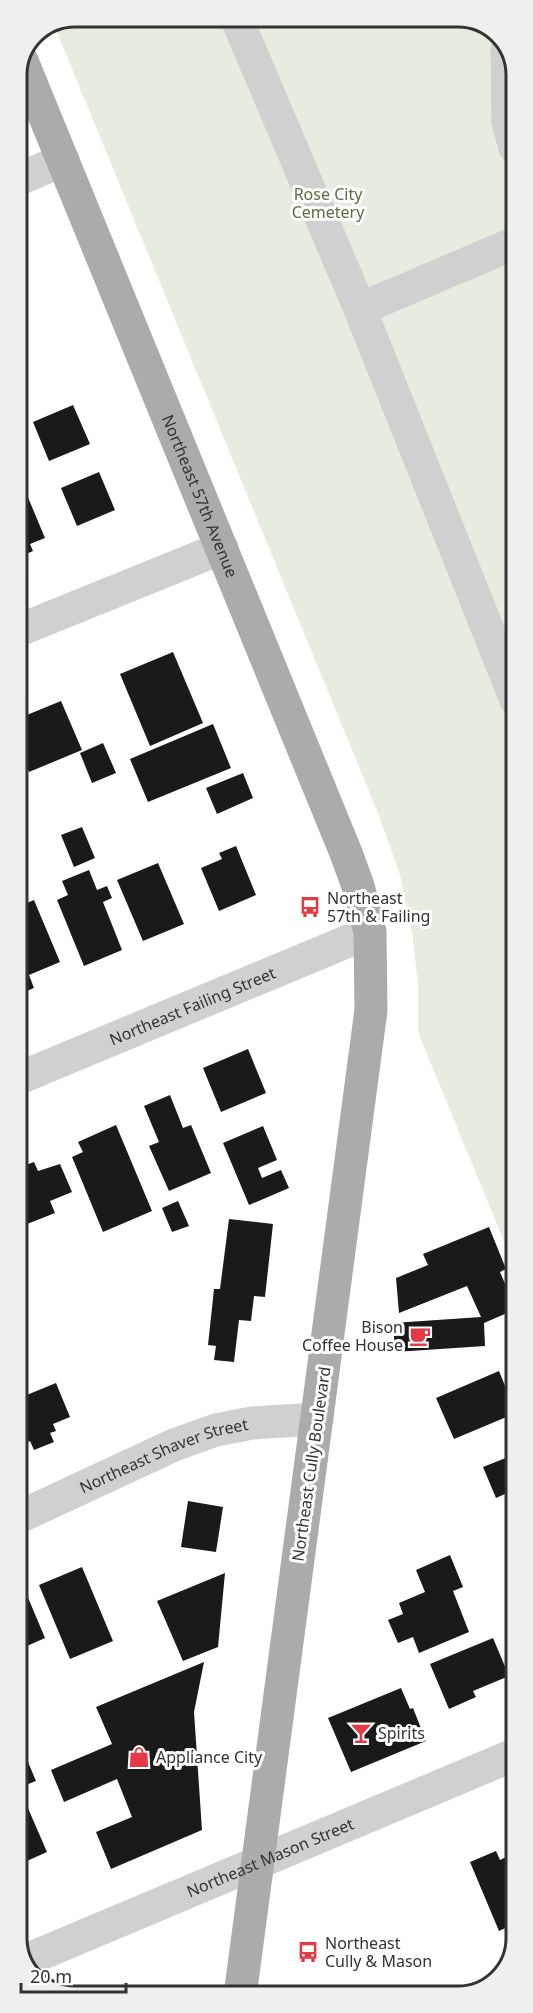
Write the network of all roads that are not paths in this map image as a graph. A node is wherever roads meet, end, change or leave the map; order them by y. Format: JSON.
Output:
{"nodes":[{"id":1,"x":240,"y":27,"type":"edge"},
{"id":2,"x":27,"y":73,"type":"edge"},
{"id":3,"x":63,"y":160,"type":"junction"},
{"id":4,"x":27,"y":175,"type":"edge"},
{"id":5,"x":506,"y":247,"type":"edge"},
{"id":6,"x":360,"y":309,"type":"junction"},
{"id":7,"x":222,"y":548,"type":"junction"},
{"id":8,"x":27,"y":627,"type":"edge"},
{"id":9,"x":506,"y":675,"type":"edge"},
{"id":10,"x":370,"y":932,"type":"junction"},
{"id":11,"x":27,"y":1075,"type":"edge"},
{"id":12,"x":317,"y":1419,"type":"junction"},
{"id":13,"x":27,"y":1513,"type":"edge"},
{"id":14,"x":506,"y":1758,"type":"edge"},
{"id":15,"x":258,"y":1864,"type":"junction"},
{"id":16,"x":32,"y":1958,"type":"edge"},
{"id":17,"x":241,"y":1986,"type":"edge"}],
"edges":[{"from":1,"to":6,"type":"street"},
{"from":2,"to":3,"type":"main road","name":"Northeast 57th Avenue"},
{"from":3,"to":4,"type":"street"},
{"from":3,"to":7,"type":"main road","name":"Northeast 57th Avenue"},
{"from":5,"to":6,"type":"street"},
{"from":6,"to":9,"type":"street"},
{"from":7,"to":8,"type":"street"},
{"from":7,"to":10,"type":"main road","name":"Northeast 57th Avenue"},
{"from":10,"to":11,"type":"street","name":"Northeast Failing Street"},
{"from":10,"to":12,"type":"main road","name":"Northeast Cully Boulevard"},
{"from":12,"to":13,"type":"street","name":"Northeast Shaver Street"},
{"from":12,"to":15,"type":"main road","name":"Northeast Cully Boulevard"},
{"from":14,"to":15,"type":"street","name":"Northeast Mason Street"},
{"from":15,"to":16,"type":"street","name":"Northeast Mason Street"},
{"from":15,"to":17,"type":"main road","name":"Northeast Cully Boulevard"}]}
